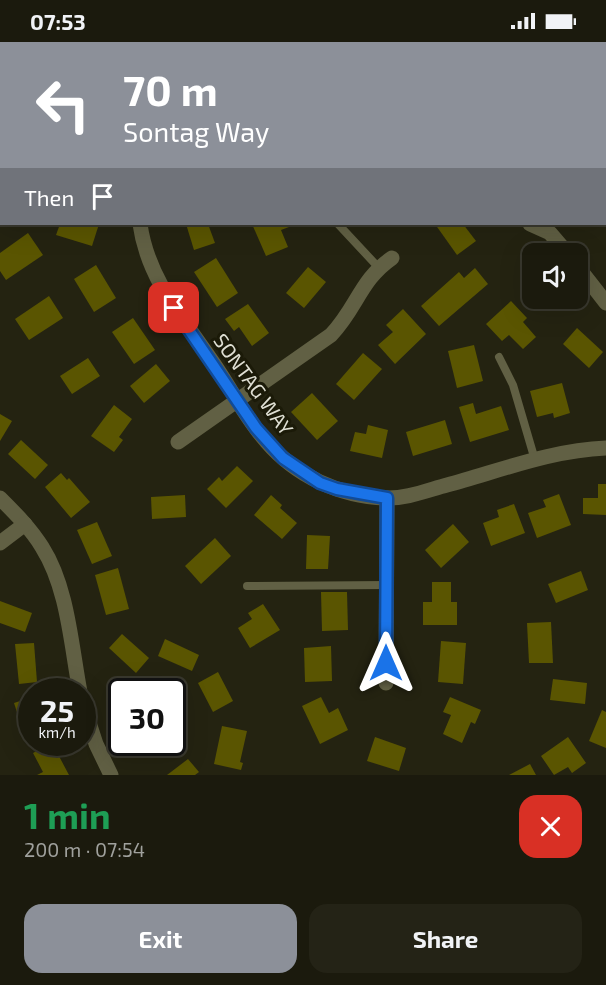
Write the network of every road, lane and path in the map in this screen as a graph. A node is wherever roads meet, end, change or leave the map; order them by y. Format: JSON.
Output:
{"nodes":[{"id":1,"x":140,"y":225,"type":"edge"},
{"id":2,"x":339,"y":225,"type":"edge"},
{"id":3,"x":532,"y":225,"type":"edge"},
{"id":4,"x":559,"y":243,"type":"edge"},
{"id":5,"x":392,"y":258,"type":"dead end"},
{"id":6,"x":379,"y":268,"type":"junction"},
{"id":7,"x":588,"y":280,"type":"edge"},
{"id":8,"x":606,"y":303,"type":"edge"},
{"id":9,"x":499,"y":357,"type":"dead end"},
{"id":10,"x":238,"y":400,"type":"junction"},
{"id":11,"x":178,"y":442,"type":"dead end"},
{"id":12,"x":606,"y":448,"type":"edge"},
{"id":13,"x":535,"y":461,"type":"junction"},
{"id":14,"x":0,"y":498,"type":"edge"},
{"id":15,"x":387,"y":498,"type":"junction"},
{"id":16,"x":25,"y":524,"type":"junction"},
{"id":17,"x":0,"y":543,"type":"edge"},
{"id":18,"x":387,"y":585,"type":"junction"},
{"id":19,"x":247,"y":586,"type":"dead end"},
{"id":20,"x":77,"y":678,"type":"edge"},
{"id":21,"x":386,"y":682,"type":"dead end"},
{"id":22,"x":96,"y":744,"type":"edge"},
{"id":23,"x":111,"y":775,"type":"edge"}],
"edges":[{"from":1,"to":10,"type":"street","name":"SONTAG WAY"},
{"from":2,"to":6,"type":"lane"},
{"from":3,"to":4,"type":"street"},
{"from":5,"to":6,"type":"street"},
{"from":6,"to":10,"type":"street"},
{"from":7,"to":8,"type":"street"},
{"from":9,"to":13,"type":"lane"},
{"from":10,"to":11,"type":"street"},
{"from":10,"to":15,"type":"street","name":"SONTAG WAY"},
{"from":12,"to":13,"type":"street","name":"SONTAG WAY"},
{"from":13,"to":15,"type":"street","name":"SONTAG WAY"},
{"from":14,"to":16,"type":"street"},
{"from":15,"to":18,"type":"street"},
{"from":16,"to":17,"type":"street"},
{"from":16,"to":20,"type":"street"},
{"from":18,"to":19,"type":"lane"},
{"from":18,"to":21,"type":"street"},
{"from":22,"to":23,"type":"street"}]}
